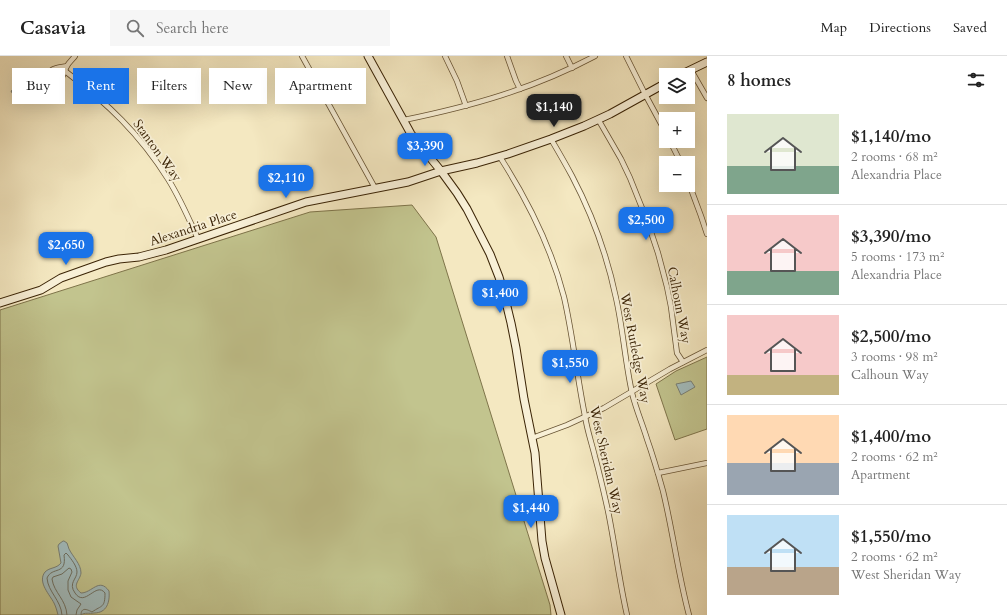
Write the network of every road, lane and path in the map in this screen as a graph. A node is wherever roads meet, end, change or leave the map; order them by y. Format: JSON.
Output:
{"nodes":[{"id":1,"x":75,"y":56,"type":"edge"},
{"id":2,"x":302,"y":56,"type":"edge"},
{"id":3,"x":368,"y":56,"type":"edge"},
{"id":4,"x":445,"y":56,"type":"edge"},
{"id":5,"x":507,"y":56,"type":"edge"},
{"id":6,"x":566,"y":56,"type":"edge"},
{"id":7,"x":595,"y":56,"type":"edge"},
{"id":8,"x":626,"y":56,"type":"edge"},
{"id":9,"x":707,"y":62,"type":"edge"},
{"id":10,"x":572,"y":68,"type":"junction"},
{"id":11,"x":695,"y":68,"type":"edge"},
{"id":12,"x":695,"y":77,"type":"edge"},
{"id":13,"x":659,"y":87,"type":"edge"},
{"id":14,"x":520,"y":89,"type":"junction"},
{"id":15,"x":645,"y":94,"type":"junction"},
{"id":16,"x":707,"y":98,"type":"edge"},
{"id":17,"x":466,"y":106,"type":"junction"},
{"id":18,"x":598,"y":119,"type":"junction"},
{"id":19,"x":404,"y":120,"type":"junction"},
{"id":20,"x":659,"y":120,"type":"edge"},
{"id":21,"x":551,"y":139,"type":"junction"},
{"id":22,"x":500,"y":156,"type":"junction"},
{"id":23,"x":441,"y":171,"type":"junction"},
{"id":24,"x":376,"y":188,"type":"junction"},
{"id":25,"x":692,"y":192,"type":"edge"},
{"id":26,"x":707,"y":234,"type":"edge"},
{"id":27,"x":198,"y":239,"type":"junction"},
{"id":28,"x":0,"y":303,"type":"edge"},
{"id":29,"x":707,"y":350,"type":"edge"},
{"id":30,"x":683,"y":362,"type":"junction"},
{"id":31,"x":632,"y":392,"type":"junction"},
{"id":32,"x":585,"y":417,"type":"junction"},
{"id":33,"x":532,"y":438,"type":"junction"},
{"id":34,"x":707,"y":463,"type":"edge"},
{"id":35,"x":658,"y":473,"type":"junction"},
{"id":36,"x":561,"y":615,"type":"edge"},
{"id":37,"x":627,"y":615,"type":"edge"},
{"id":38,"x":689,"y":615,"type":"edge"}],
"edges":[{"from":1,"to":27,"type":"street","name":"Stanton Way"},
{"from":2,"to":24,"type":"street"},
{"from":3,"to":19,"type":"street"},
{"from":4,"to":17,"type":"street"},
{"from":5,"to":14,"type":"street"},
{"from":6,"to":10,"type":"street"},
{"from":7,"to":10,"type":"street"},
{"from":8,"to":15,"type":"street"},
{"from":9,"to":11,"type":"street"},
{"from":10,"to":14,"type":"street"},
{"from":12,"to":16,"type":"street"},
{"from":13,"to":15,"type":"street","name":"Alexandria Place"},
{"from":14,"to":17,"type":"street"},
{"from":15,"to":18,"type":"street","name":"Alexandria Place"},
{"from":15,"to":20,"type":"street"},
{"from":17,"to":19,"type":"street"},
{"from":18,"to":21,"type":"street","name":"Alexandria Place"},
{"from":18,"to":30,"type":"street","name":"Calhoun Way"},
{"from":19,"to":23,"type":"street"},
{"from":21,"to":22,"type":"street","name":"Alexandria Place"},
{"from":21,"to":31,"type":"street","name":"West Rutledge Way"},
{"from":22,"to":23,"type":"street","name":"Alexandria Place"},
{"from":22,"to":32,"type":"street","name":"West Sheridan Way"},
{"from":23,"to":24,"type":"street","name":"Alexandria Place"},
{"from":23,"to":33,"type":"street"},
{"from":24,"to":27,"type":"street","name":"Alexandria Place"},
{"from":25,"to":26,"type":"street"},
{"from":27,"to":28,"type":"street","name":"Alexandria Place"},
{"from":29,"to":30,"type":"street"},
{"from":30,"to":31,"type":"street"},
{"from":31,"to":32,"type":"street"},
{"from":31,"to":35,"type":"street","name":"West Rutledge Way"},
{"from":32,"to":33,"type":"street"},
{"from":32,"to":37,"type":"street","name":"West Sheridan Way"},
{"from":33,"to":36,"type":"street"},
{"from":34,"to":35,"type":"street"},
{"from":35,"to":38,"type":"street","name":"West Rutledge Way"}]}
